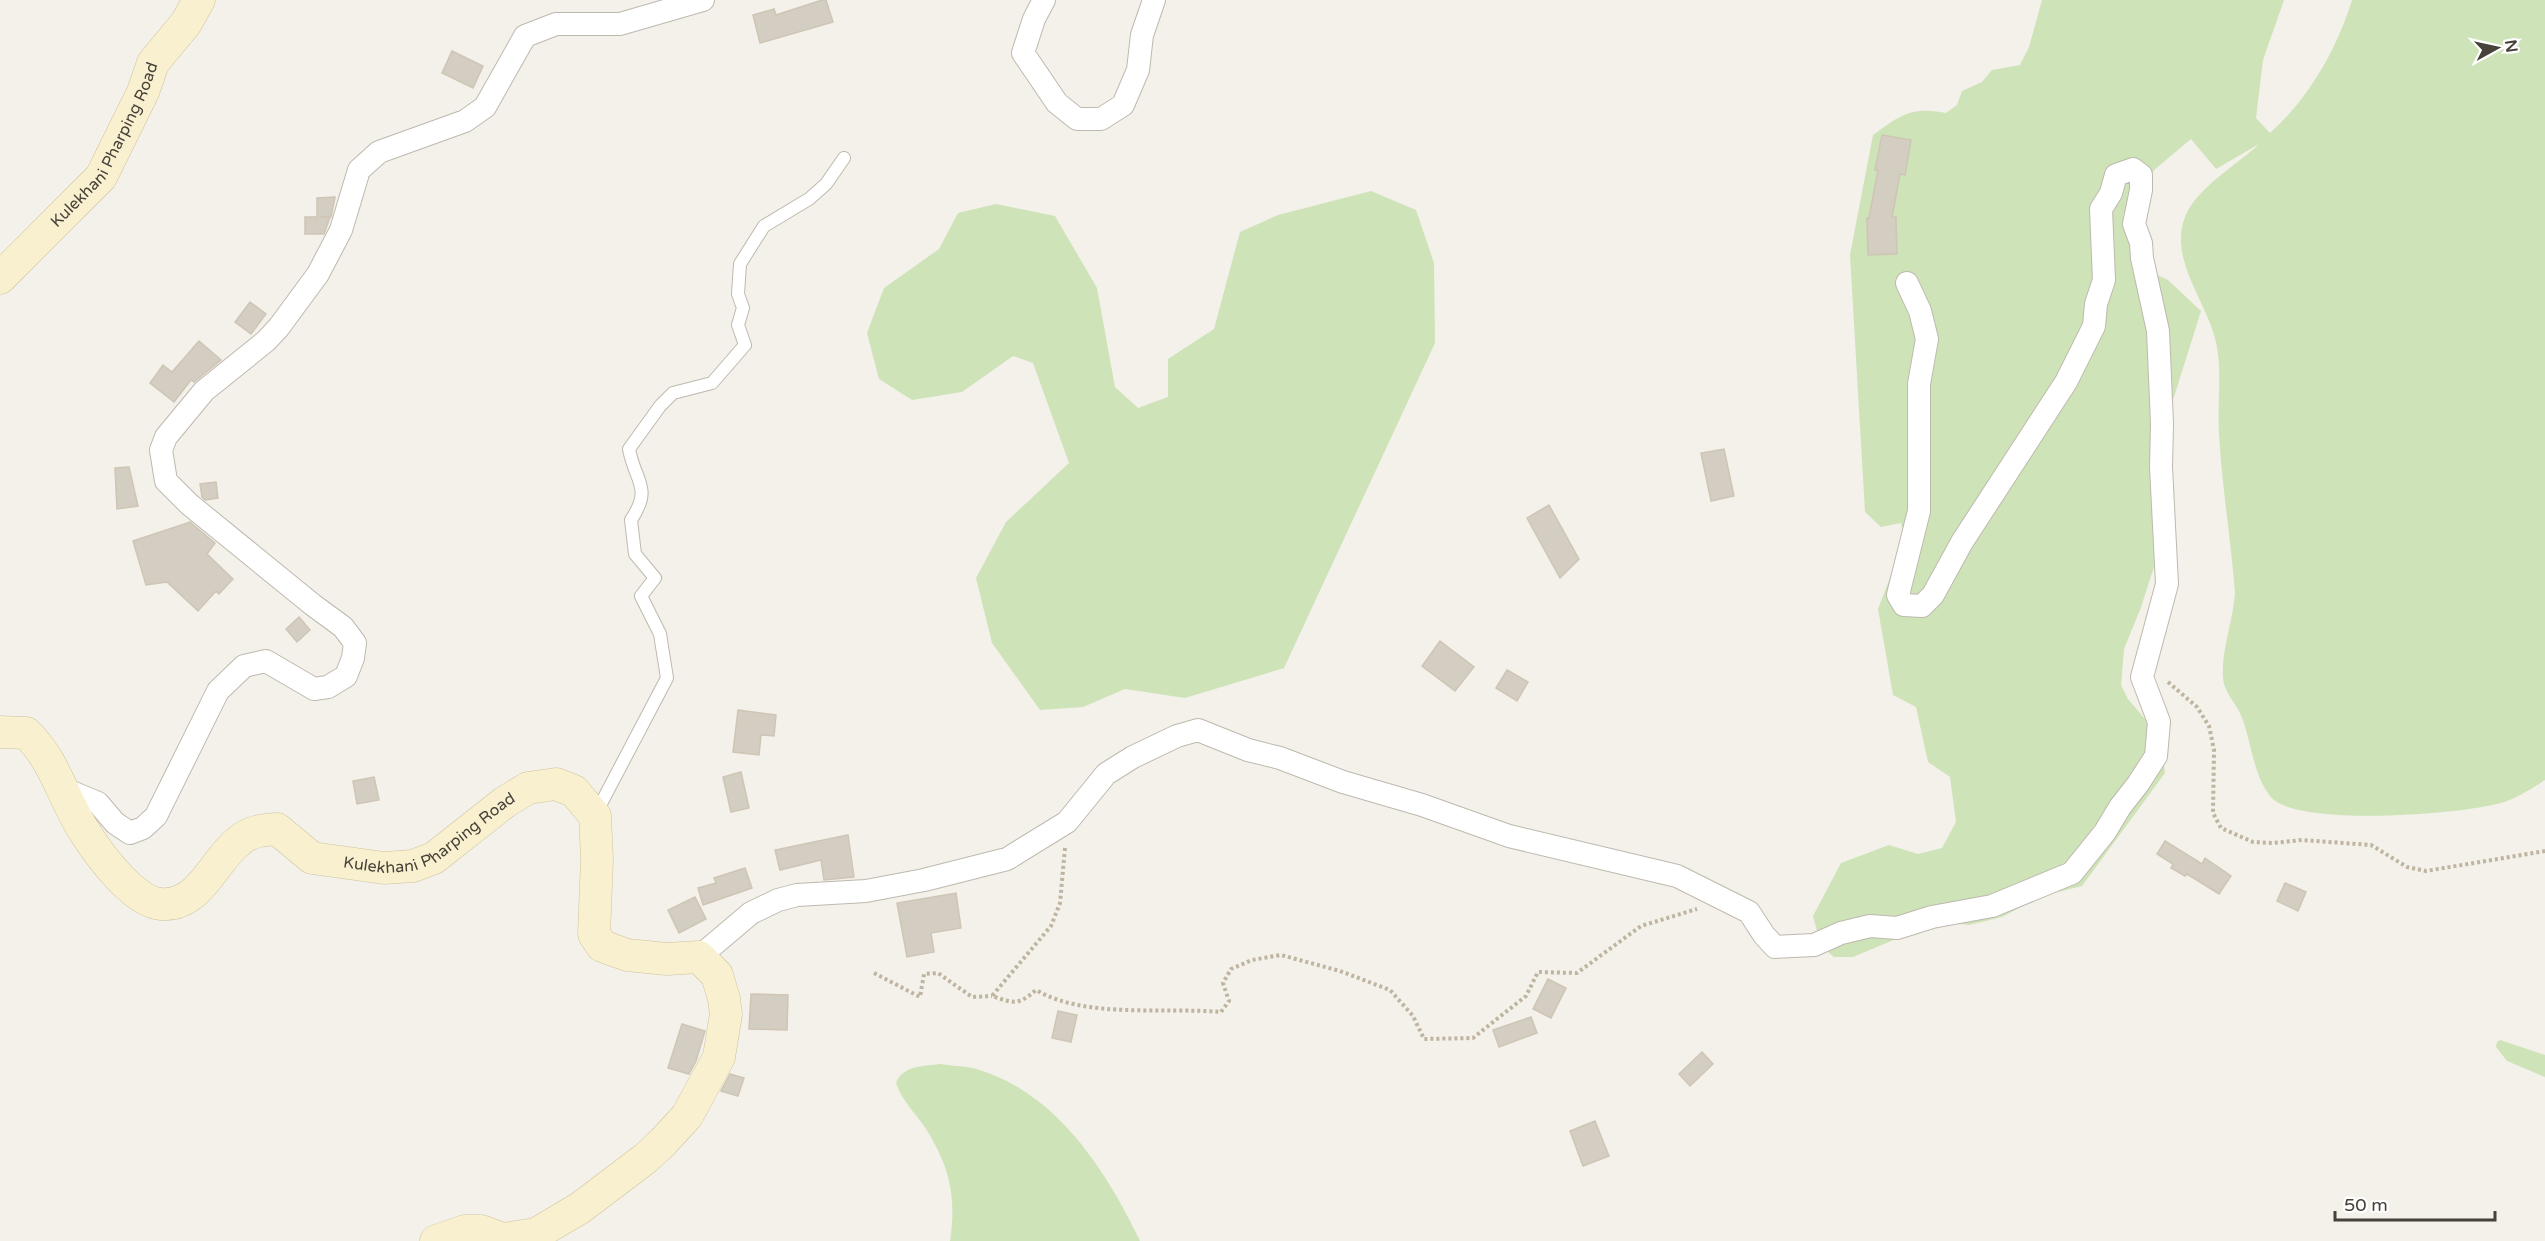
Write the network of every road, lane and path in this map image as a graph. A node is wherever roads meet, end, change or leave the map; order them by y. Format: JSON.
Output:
{"nodes":[{"id":1,"x":199,"y":0,"type":"edge"},
{"id":2,"x":703,"y":0,"type":"edge"},
{"id":3,"x":1044,"y":0,"type":"edge"},
{"id":4,"x":1154,"y":0,"type":"edge"},
{"id":5,"x":844,"y":158,"type":"dead end"},
{"id":6,"x":0,"y":278,"type":"edge"},
{"id":7,"x":1907,"y":283,"type":"dead end"},
{"id":8,"x":2144,"y":663,"type":"junction"},
{"id":9,"x":0,"y":732,"type":"edge"},
{"id":10,"x":62,"y":788,"type":"junction"},
{"id":11,"x":595,"y":816,"type":"junction"},
{"id":12,"x":1067,"y":822,"type":"junction"},
{"id":13,"x":2545,"y":851,"type":"edge"},
{"id":14,"x":1726,"y":900,"type":"junction"},
{"id":15,"x":699,"y":957,"type":"junction"},
{"id":16,"x":874,"y":973,"type":"dead end"},
{"id":17,"x":992,"y":996,"type":"junction"},
{"id":18,"x":436,"y":1241,"type":"edge"}],
"edges":[{"from":1,"to":6,"type":"main road","name":"Kulekhani Pharping Road"},
{"from":2,"to":10,"type":"street"},
{"from":3,"to":4,"type":"street"},
{"from":5,"to":11,"type":"lane"},
{"from":7,"to":8,"type":"street"},
{"from":8,"to":13,"type":"path"},
{"from":8,"to":14,"type":"street"},
{"from":9,"to":10,"type":"main road","name":"Kulekhani Pharping Road"},
{"from":10,"to":11,"type":"main road","name":"Kulekhani Pharping Road"},
{"from":11,"to":15,"type":"main road"},
{"from":12,"to":14,"type":"street"},
{"from":12,"to":15,"type":"street"},
{"from":12,"to":17,"type":"path"},
{"from":14,"to":17,"type":"path"},
{"from":15,"to":18,"type":"main road"},
{"from":16,"to":17,"type":"path"}]}
